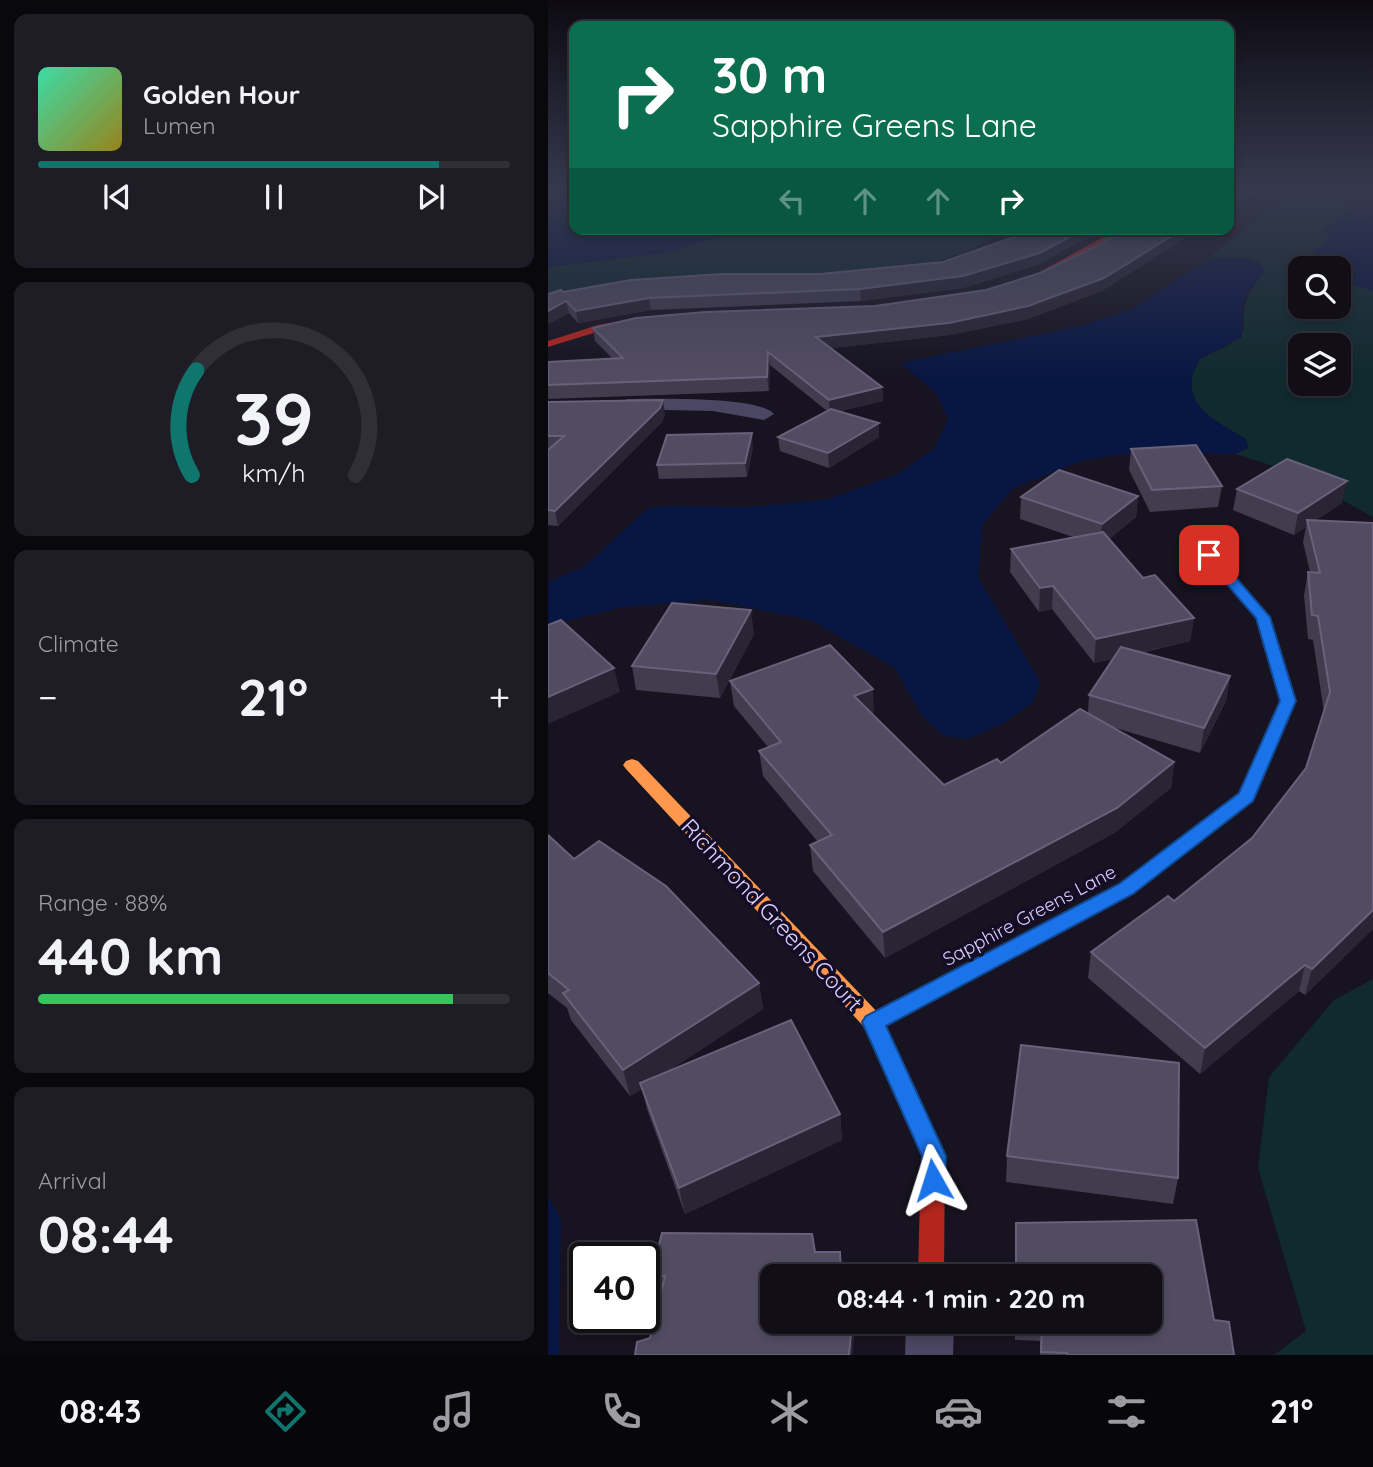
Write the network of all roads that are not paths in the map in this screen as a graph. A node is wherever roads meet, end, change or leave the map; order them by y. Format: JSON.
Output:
{"nodes":[{"id":1,"x":1084,"y":251,"type":"edge"},
{"id":2,"x":1015,"y":284,"type":"edge"},
{"id":3,"x":662,"y":318,"type":"edge"},
{"id":4,"x":548,"y":344,"type":"edge"},
{"id":5,"x":607,"y":406,"type":"edge"},
{"id":6,"x":764,"y":414,"type":"dead end"},
{"id":7,"x":1209,"y":555,"type":"dead end"},
{"id":8,"x":632,"y":765,"type":"dead end"},
{"id":9,"x":873,"y":1022,"type":"junction"},
{"id":10,"x":931,"y":1264,"type":"edge"},
{"id":11,"x":930,"y":1334,"type":"edge"},
{"id":12,"x":929,"y":1355,"type":"edge"}],
"edges":[{"from":1,"to":2,"type":"street"},
{"from":3,"to":4,"type":"street"},
{"from":5,"to":6,"type":"street"},
{"from":7,"to":9,"type":"street","name":"Sapphire Greens Lane"},
{"from":8,"to":9,"type":"street","name":"Richmond Greens Court"},
{"from":9,"to":10,"type":"street","name":"Richmond Greens Court"},
{"from":11,"to":12,"type":"street"}]}
